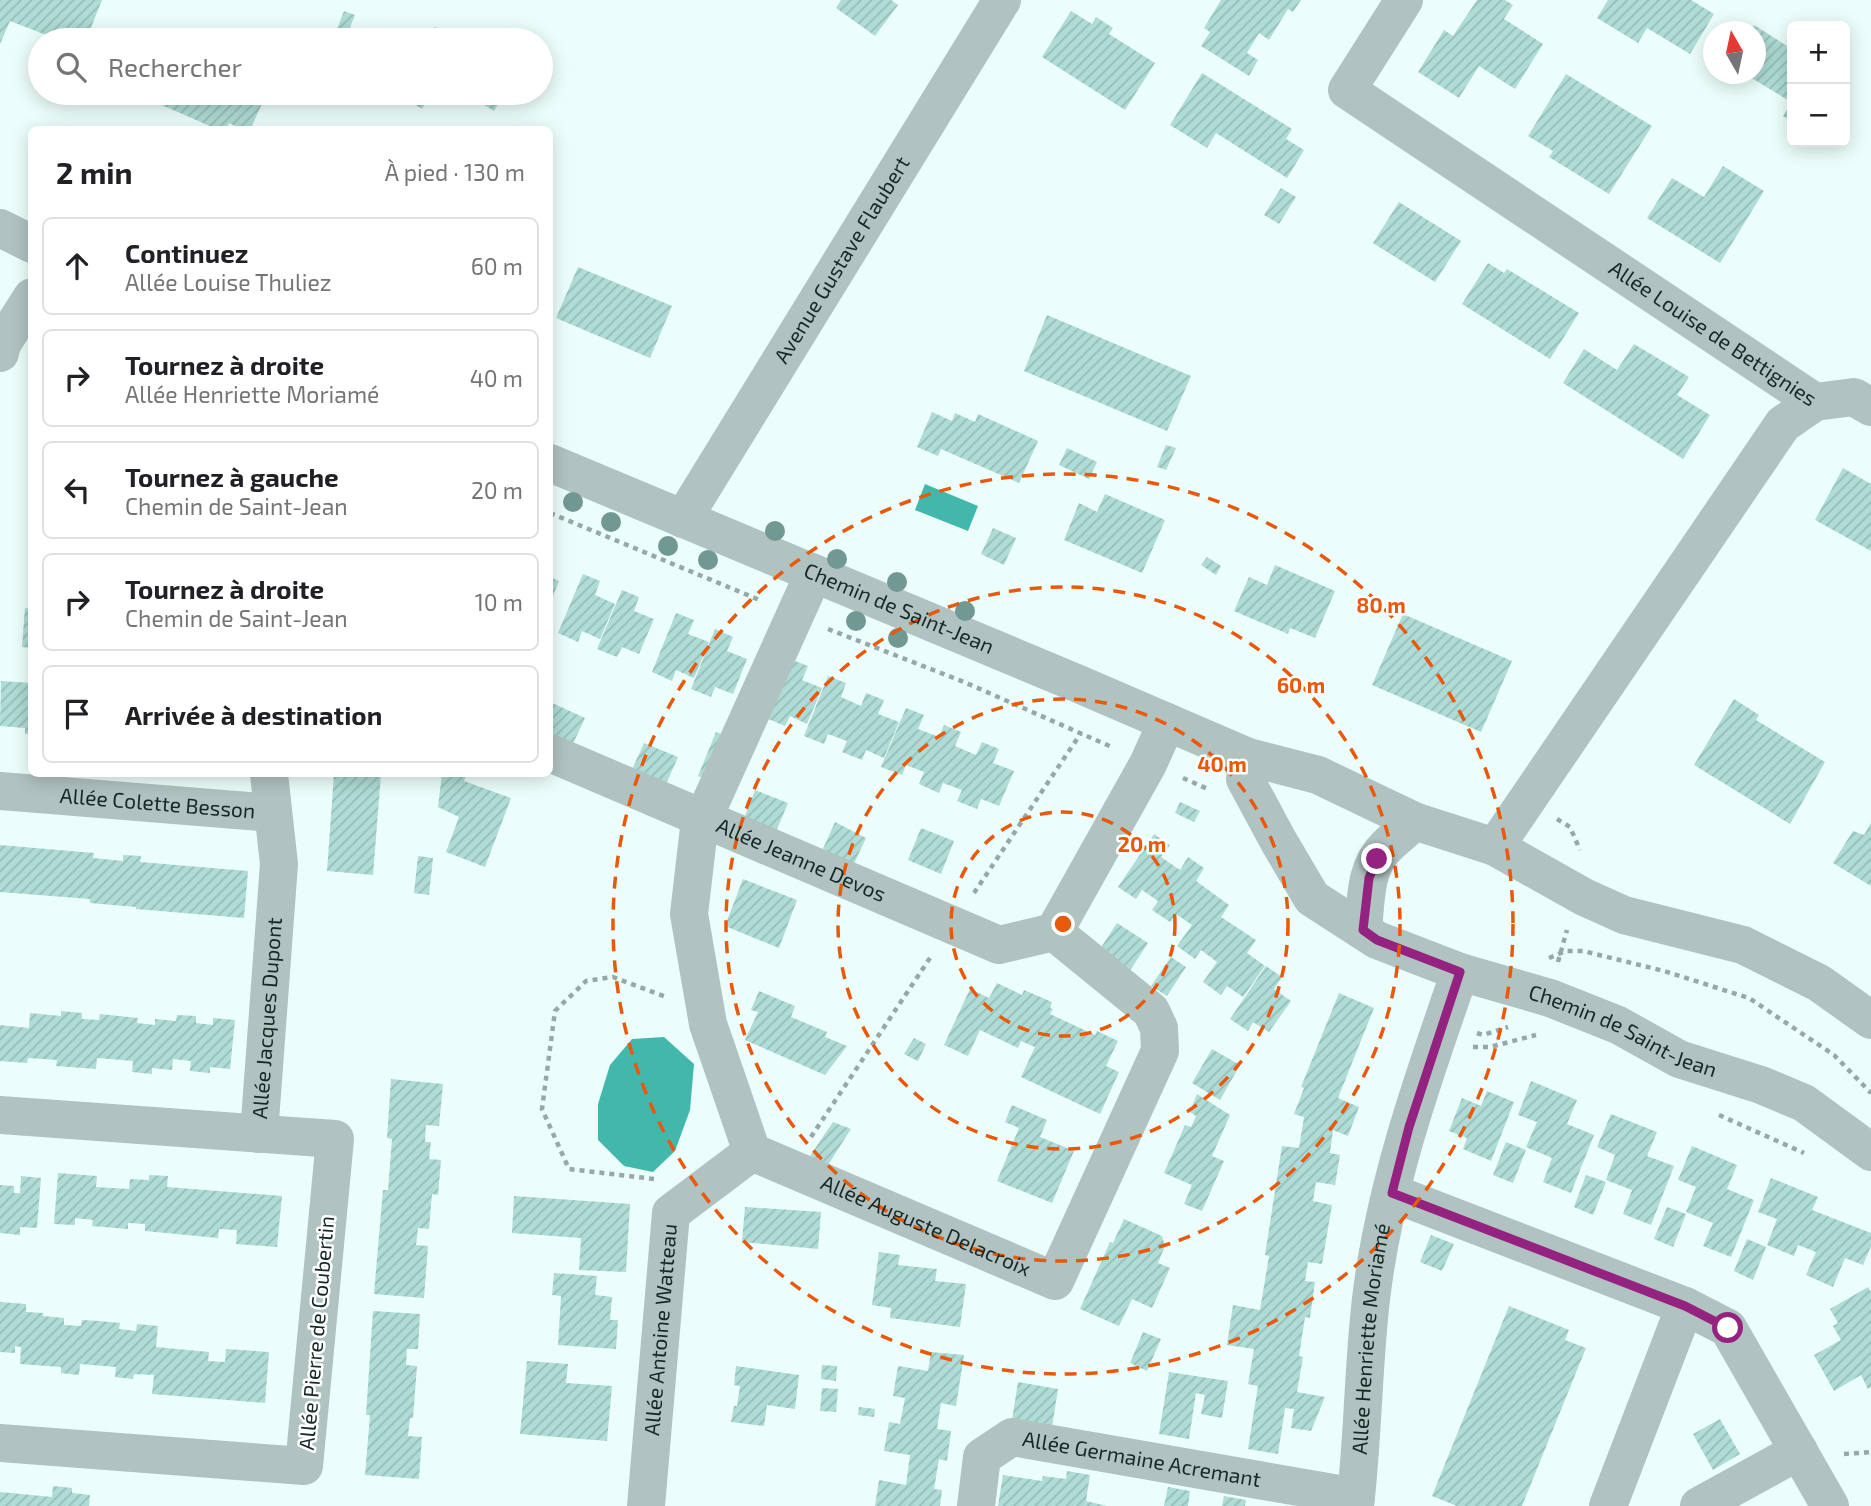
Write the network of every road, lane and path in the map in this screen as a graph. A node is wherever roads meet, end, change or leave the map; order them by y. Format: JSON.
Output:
{"nodes":[{"id":1,"x":1002,"y":0,"type":"edge"},
{"id":2,"x":1404,"y":0,"type":"edge"},
{"id":3,"x":0,"y":228,"type":"edge"},
{"id":4,"x":28,"y":242,"type":"edge"},
{"id":5,"x":28,"y":303,"type":"edge"},
{"id":6,"x":0,"y":353,"type":"edge"},
{"id":7,"x":1815,"y":402,"type":"junction"},
{"id":8,"x":1871,"y":407,"type":"edge"},
{"id":9,"x":553,"y":464,"type":"edge"},
{"id":10,"x":683,"y":519,"type":"junction"},
{"id":11,"x":814,"y":573,"type":"junction"},
{"id":12,"x":1167,"y":722,"type":"junction"},
{"id":13,"x":553,"y":754,"type":"edge"},
{"id":14,"x":1248,"y":758,"type":"junction"},
{"id":15,"x":269,"y":777,"type":"edge"},
{"id":16,"x":0,"y":791,"type":"edge"},
{"id":17,"x":273,"y":813,"type":"junction"},
{"id":18,"x":704,"y":818,"type":"junction"},
{"id":19,"x":1414,"y":821,"type":"junction"},
{"id":20,"x":1495,"y":847,"type":"junction"},
{"id":21,"x":1363,"y":930,"type":"junction"},
{"id":22,"x":1054,"y":932,"type":"junction"},
{"id":23,"x":1460,"y":972,"type":"junction"},
{"id":24,"x":706,"y":1012,"type":"junction"},
{"id":25,"x":1871,"y":1020,"type":"edge"},
{"id":26,"x":0,"y":1115,"type":"edge"},
{"id":27,"x":259,"y":1134,"type":"junction"},
{"id":28,"x":752,"y":1152,"type":"junction"},
{"id":29,"x":1871,"y":1152,"type":"edge"},
{"id":30,"x":708,"y":1185,"type":"junction"},
{"id":31,"x":1392,"y":1193,"type":"junction"},
{"id":32,"x":1685,"y":1306,"type":"junction"},
{"id":33,"x":0,"y":1443,"type":"edge"},
{"id":34,"x":1799,"y":1451,"type":"junction"},
{"id":35,"x":1355,"y":1502,"type":"edge"},
{"id":36,"x":646,"y":1506,"type":"edge"},
{"id":37,"x":976,"y":1506,"type":"edge"},
{"id":38,"x":1608,"y":1506,"type":"edge"},
{"id":39,"x":1699,"y":1506,"type":"edge"},
{"id":40,"x":1830,"y":1506,"type":"edge"}],
"edges":[{"from":1,"to":10,"type":"street","name":"Avenue Gustave Flaubert"},
{"from":2,"to":7,"type":"street","name":"Allée Louise de Bettignies"},
{"from":3,"to":4,"type":"street"},
{"from":5,"to":6,"type":"street"},
{"from":7,"to":8,"type":"street"},
{"from":7,"to":20,"type":"street","name":"Allée Louise de Bettignies"},
{"from":9,"to":10,"type":"street","name":"Chemin de Saint-Jean"},
{"from":10,"to":11,"type":"street","name":"Chemin de Saint-Jean"},
{"from":11,"to":12,"type":"street","name":"Chemin de Saint-Jean"},
{"from":11,"to":18,"type":"street"},
{"from":12,"to":14,"type":"street","name":"Chemin de Saint-Jean"},
{"from":12,"to":22,"type":"street"},
{"from":13,"to":18,"type":"street","name":"Allée Jeanne Devos"},
{"from":14,"to":19,"type":"street","name":"Chemin de Saint-Jean"},
{"from":14,"to":21,"type":"street","name":"Chemin de Saint-Jean"},
{"from":15,"to":17,"type":"street","name":"Allée Colette Besson"},
{"from":16,"to":17,"type":"street","name":"Allée Colette Besson"},
{"from":17,"to":27,"type":"street","name":"Allée Jacques Dupont"},
{"from":18,"to":22,"type":"street","name":"Allée Jeanne Devos"},
{"from":18,"to":24,"type":"street"},
{"from":19,"to":20,"type":"street","name":"Chemin de Saint-Jean"},
{"from":19,"to":21,"type":"street"},
{"from":20,"to":25,"type":"street","name":"Chemin de Saint-Jean"},
{"from":21,"to":23,"type":"street","name":"Chemin de Saint-Jean"},
{"from":22,"to":28,"type":"street","name":"Allée Auguste Delacroix"},
{"from":23,"to":29,"type":"street","name":"Chemin de Saint-Jean"},
{"from":23,"to":31,"type":"street","name":"Allée Henriette Moriamé"},
{"from":24,"to":28,"type":"street"},
{"from":24,"to":30,"type":"path"},
{"from":26,"to":27,"type":"street","name":"Allée Jacques Dupont"},
{"from":27,"to":33,"type":"street","name":"Allée Pierre de Coubertin"},
{"from":28,"to":30,"type":"street","name":"Allée Antoine Watteau"},
{"from":30,"to":36,"type":"street","name":"Allée Antoine Watteau"},
{"from":31,"to":32,"type":"street"},
{"from":31,"to":35,"type":"street","name":"Allée Henriette Moriamé"},
{"from":32,"to":34,"type":"street"},
{"from":32,"to":38,"type":"street"},
{"from":34,"to":39,"type":"street"},
{"from":34,"to":40,"type":"street"},
{"from":35,"to":37,"type":"street","name":"Allée Germaine Acremant"}]}
